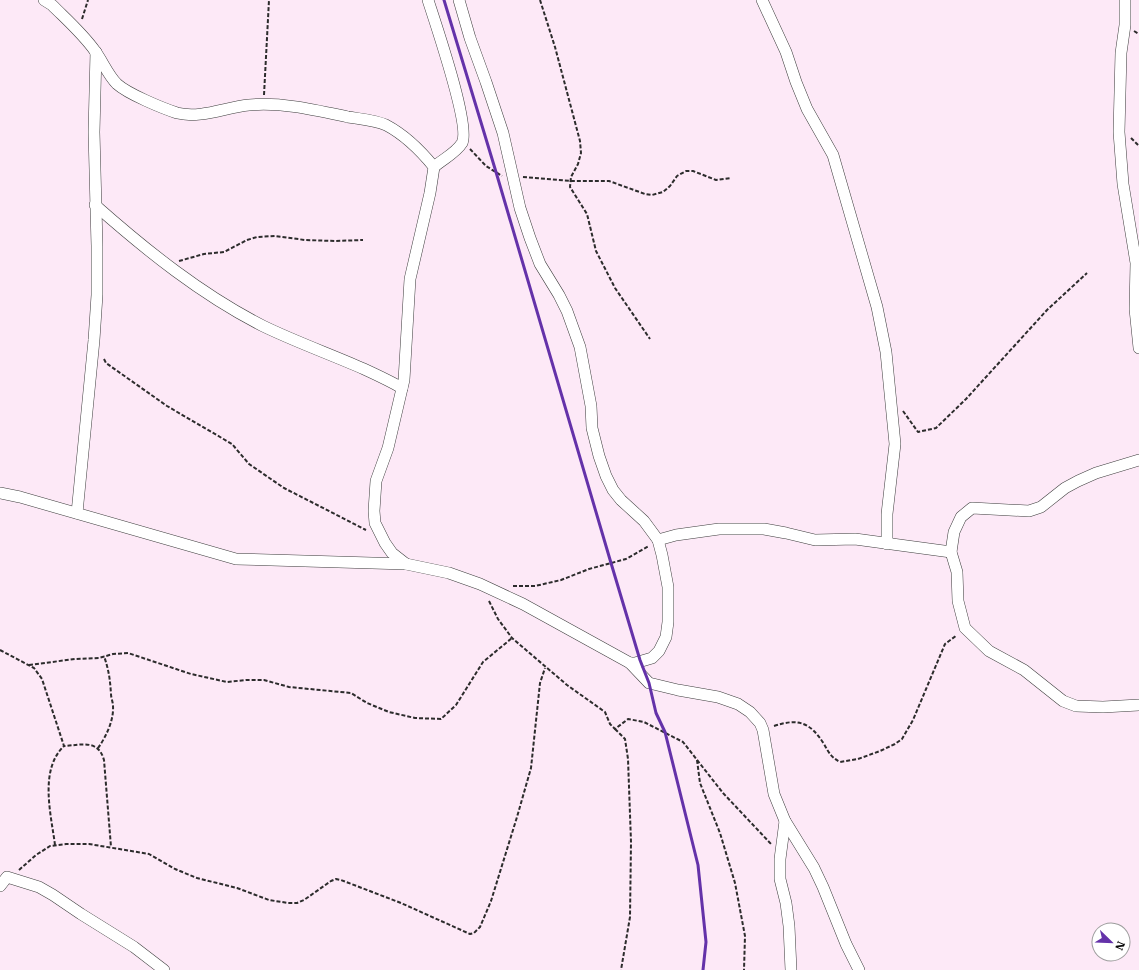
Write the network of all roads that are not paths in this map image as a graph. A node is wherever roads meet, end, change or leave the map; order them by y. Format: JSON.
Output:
{"nodes":[{"id":1,"x":44,"y":0,"type":"edge"},
{"id":2,"x":428,"y":0,"type":"edge"},
{"id":3,"x":459,"y":0,"type":"edge"},
{"id":4,"x":762,"y":0,"type":"edge"},
{"id":5,"x":1125,"y":0,"type":"edge"},
{"id":6,"x":96,"y":52,"type":"junction"},
{"id":7,"x":434,"y":167,"type":"junction"},
{"id":8,"x":96,"y":205,"type":"junction"},
{"id":9,"x":1139,"y":348,"type":"edge"},
{"id":10,"x":402,"y":388,"type":"junction"},
{"id":11,"x":1139,"y":460,"type":"edge"},
{"id":12,"x":0,"y":493,"type":"edge"},
{"id":13,"x":77,"y":513,"type":"junction"},
{"id":14,"x":658,"y":540,"type":"junction"},
{"id":15,"x":887,"y":544,"type":"junction"},
{"id":16,"x":951,"y":552,"type":"junction"},
{"id":17,"x":406,"y":564,"type":"junction"},
{"id":18,"x":630,"y":663,"type":"junction"},
{"id":19,"x":1139,"y":705,"type":"edge"},
{"id":20,"x":785,"y":821,"type":"junction"},
{"id":21,"x":0,"y":886,"type":"edge"},
{"id":22,"x":164,"y":970,"type":"edge"},
{"id":23,"x":791,"y":970,"type":"edge"},
{"id":24,"x":859,"y":970,"type":"edge"}],
"edges":[{"from":1,"to":6,"type":"street"},
{"from":2,"to":7,"type":"street"},
{"from":3,"to":14,"type":"street"},
{"from":4,"to":15,"type":"street"},
{"from":5,"to":9,"type":"street"},
{"from":6,"to":7,"type":"street"},
{"from":6,"to":8,"type":"street"},
{"from":7,"to":10,"type":"street"},
{"from":8,"to":10,"type":"street"},
{"from":8,"to":13,"type":"street"},
{"from":10,"to":17,"type":"street"},
{"from":11,"to":16,"type":"street"},
{"from":12,"to":13,"type":"street"},
{"from":13,"to":17,"type":"street"},
{"from":14,"to":15,"type":"street"},
{"from":14,"to":18,"type":"street"},
{"from":15,"to":16,"type":"street"},
{"from":16,"to":19,"type":"street"},
{"from":17,"to":18,"type":"street"},
{"from":18,"to":20,"type":"street"},
{"from":20,"to":23,"type":"street"},
{"from":20,"to":24,"type":"street"},
{"from":21,"to":22,"type":"street"}]}
